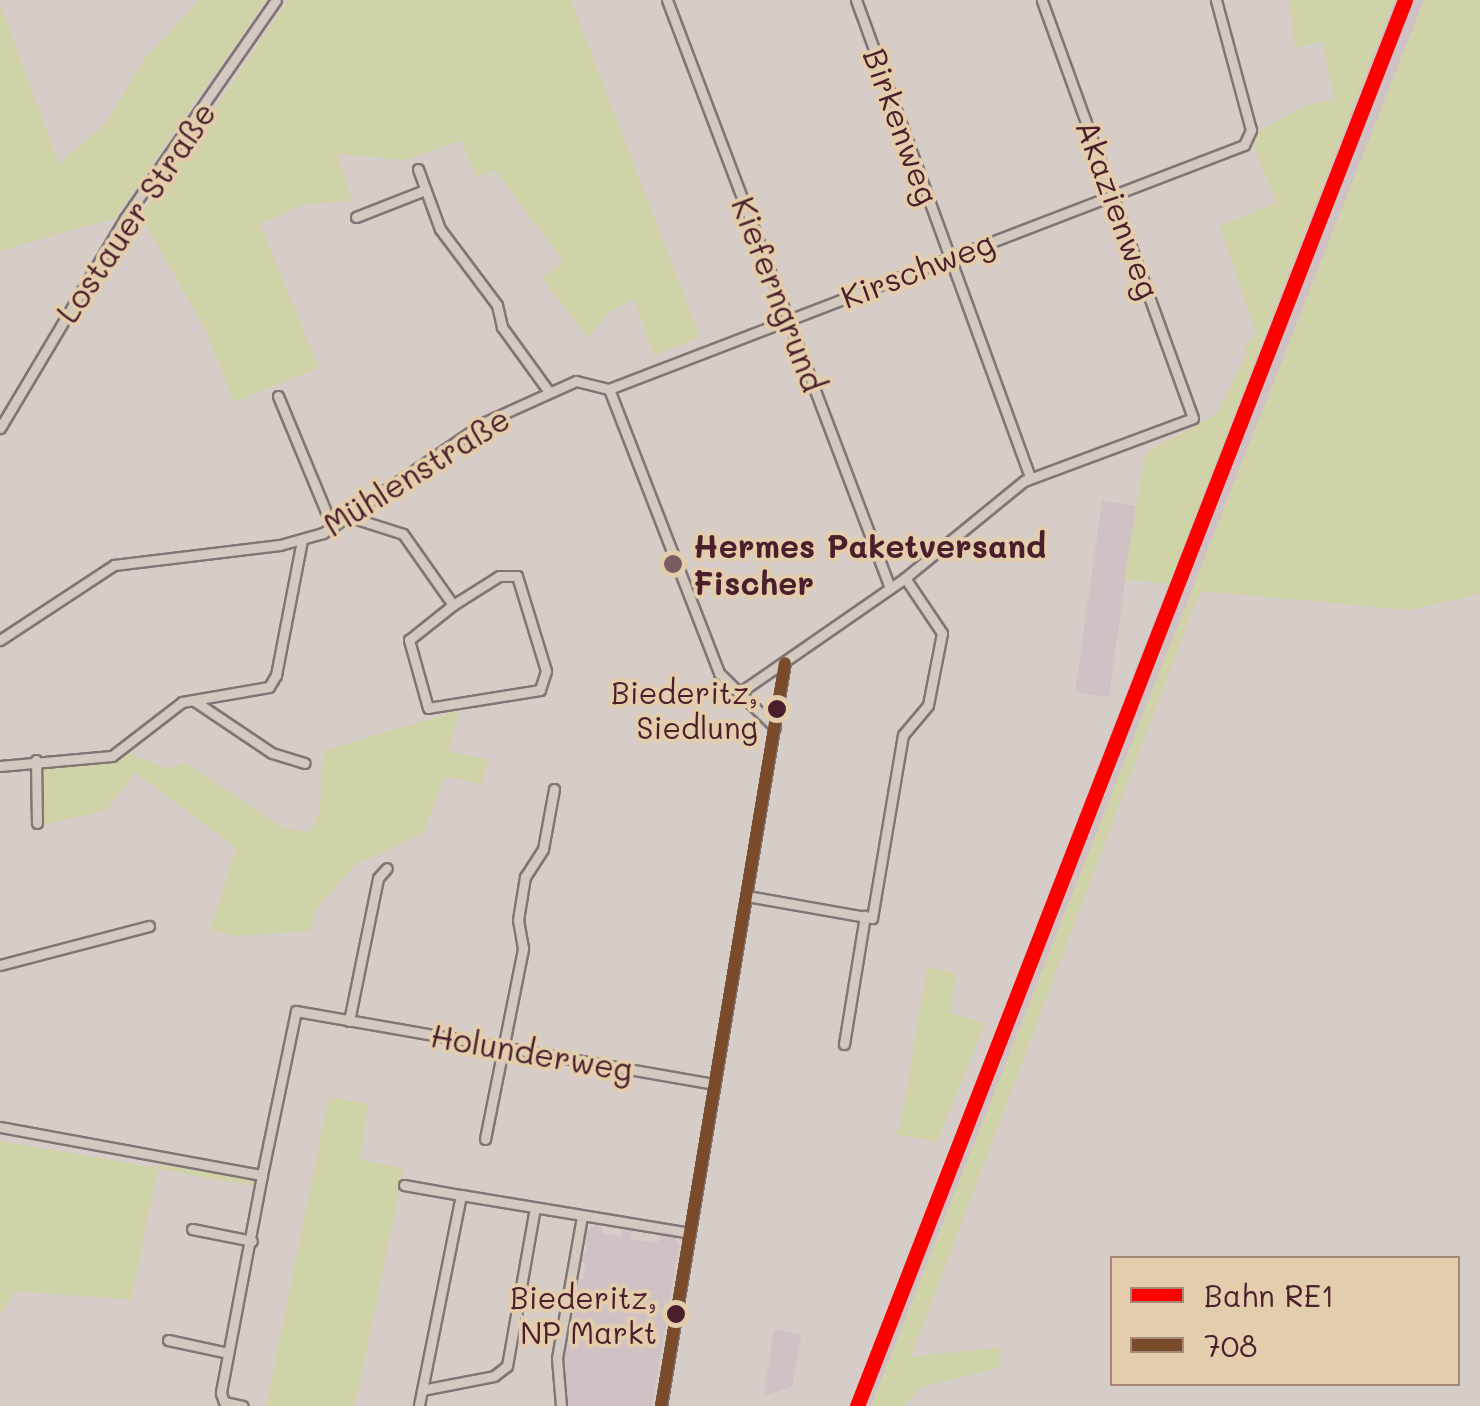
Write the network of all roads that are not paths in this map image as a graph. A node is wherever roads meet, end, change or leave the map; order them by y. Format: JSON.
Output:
{"nodes":[{"id":1,"x":276,"y":0,"type":"edge"},
{"id":2,"x":668,"y":0,"type":"edge"},
{"id":3,"x":856,"y":0,"type":"edge"},
{"id":4,"x":1042,"y":0,"type":"edge"},
{"id":5,"x":1216,"y":0,"type":"edge"},
{"id":6,"x":418,"y":169,"type":"dead end"},
{"id":7,"x":425,"y":190,"type":"junction"},
{"id":8,"x":1114,"y":194,"type":"junction"},
{"id":9,"x":356,"y":217,"type":"dead end"},
{"id":10,"x":950,"y":256,"type":"junction"},
{"id":11,"x":788,"y":318,"type":"junction"},
{"id":12,"x":608,"y":388,"type":"junction"},
{"id":13,"x":549,"y":392,"type":"junction"},
{"id":14,"x":278,"y":396,"type":"dead end"},
{"id":15,"x":0,"y":428,"type":"edge"},
{"id":16,"x":1030,"y":478,"type":"junction"},
{"id":17,"x":354,"y":518,"type":"junction"},
{"id":18,"x":333,"y":529,"type":"junction"},
{"id":19,"x":302,"y":540,"type":"junction"},
{"id":20,"x":905,"y":578,"type":"junction"},
{"id":21,"x":890,"y":588,"type":"junction"},
{"id":22,"x":453,"y":604,"type":"junction"},
{"id":23,"x":0,"y":640,"type":"edge"},
{"id":24,"x":785,"y":663,"type":"junction"},
{"id":25,"x":739,"y":693,"type":"junction"},
{"id":26,"x":192,"y":700,"type":"junction"},
{"id":27,"x":775,"y":727,"type":"junction"},
{"id":28,"x":36,"y":760,"type":"junction"},
{"id":29,"x":304,"y":763,"type":"dead end"},
{"id":30,"x":0,"y":766,"type":"edge"},
{"id":31,"x":554,"y":789,"type":"dead end"},
{"id":32,"x":37,"y":823,"type":"dead end"},
{"id":33,"x":387,"y":868,"type":"dead end"},
{"id":34,"x":747,"y":896,"type":"junction"},
{"id":35,"x":865,"y":916,"type":"junction"},
{"id":36,"x":148,"y":926,"type":"dead end"},
{"id":37,"x":0,"y":965,"type":"edge"},
{"id":38,"x":349,"y":1021,"type":"junction"},
{"id":39,"x":844,"y":1044,"type":"dead end"},
{"id":40,"x":503,"y":1048,"type":"junction"},
{"id":41,"x":715,"y":1084,"type":"junction"},
{"id":42,"x":0,"y":1127,"type":"edge"},
{"id":43,"x":485,"y":1139,"type":"dead end"},
{"id":44,"x":262,"y":1175,"type":"junction"},
{"id":45,"x":404,"y":1185,"type":"dead end"},
{"id":46,"x":461,"y":1195,"type":"junction"},
{"id":47,"x":535,"y":1208,"type":"junction"},
{"id":48,"x":582,"y":1216,"type":"junction"},
{"id":49,"x":192,"y":1230,"type":"dead end"},
{"id":50,"x":690,"y":1233,"type":"junction"},
{"id":51,"x":252,"y":1241,"type":"junction"},
{"id":52,"x":168,"y":1340,"type":"dead end"},
{"id":53,"x":228,"y":1354,"type":"junction"},
{"id":54,"x":422,"y":1390,"type":"junction"},
{"id":55,"x":242,"y":1406,"type":"edge"},
{"id":56,"x":419,"y":1406,"type":"edge"},
{"id":57,"x":561,"y":1406,"type":"edge"},
{"id":58,"x":661,"y":1406,"type":"edge"}],
"edges":[{"from":1,"to":15,"type":"street","name":"Lostauer Straße"},
{"from":2,"to":11,"type":"street","name":"Kieferngrund"},
{"from":3,"to":10,"type":"street","name":"Birkenweg"},
{"from":4,"to":8,"type":"street","name":"Akazienweg"},
{"from":5,"to":8,"type":"street","name":"Kirschweg"},
{"from":6,"to":7,"type":"street"},
{"from":7,"to":9,"type":"street"},
{"from":7,"to":13,"type":"street"},
{"from":8,"to":10,"type":"street","name":"Kirschweg"},
{"from":8,"to":16,"type":"street","name":"Akazienweg"},
{"from":10,"to":11,"type":"street","name":"Kirschweg"},
{"from":10,"to":16,"type":"street","name":"Birkenweg"},
{"from":11,"to":12,"type":"street","name":"Kirschweg"},
{"from":11,"to":21,"type":"street","name":"Kieferngrund"},
{"from":12,"to":13,"type":"street","name":"Mühlenstraße"},
{"from":12,"to":25,"type":"street"},
{"from":13,"to":17,"type":"street","name":"Mühlenstraße"},
{"from":14,"to":18,"type":"street"},
{"from":16,"to":20,"type":"street"},
{"from":17,"to":18,"type":"street","name":"Mühlenstraße"},
{"from":17,"to":22,"type":"street"},
{"from":18,"to":19,"type":"street","name":"Mühlenstraße"},
{"from":19,"to":23,"type":"street","name":"Mühlenstraße"},
{"from":19,"to":26,"type":"street"},
{"from":20,"to":21,"type":"street"},
{"from":20,"to":35,"type":"street"},
{"from":21,"to":24,"type":"street"},
{"from":22,"to":22,"type":"street"},
{"from":24,"to":25,"type":"street"},
{"from":24,"to":27,"type":"street"},
{"from":25,"to":27,"type":"street"},
{"from":26,"to":28,"type":"street"},
{"from":26,"to":29,"type":"street"},
{"from":27,"to":34,"type":"street"},
{"from":28,"to":30,"type":"street"},
{"from":28,"to":32,"type":"street"},
{"from":31,"to":40,"type":"street"},
{"from":33,"to":38,"type":"street"},
{"from":34,"to":35,"type":"street"},
{"from":34,"to":41,"type":"street"},
{"from":35,"to":39,"type":"street"},
{"from":36,"to":37,"type":"street"},
{"from":38,"to":40,"type":"street","name":"Holunderweg"},
{"from":38,"to":44,"type":"street","name":"Holunderweg"},
{"from":40,"to":41,"type":"street","name":"Holunderweg"},
{"from":40,"to":43,"type":"street"},
{"from":41,"to":50,"type":"street"},
{"from":42,"to":44,"type":"street"},
{"from":44,"to":51,"type":"street"},
{"from":45,"to":46,"type":"street"},
{"from":46,"to":47,"type":"street"},
{"from":46,"to":54,"type":"street"},
{"from":47,"to":48,"type":"street"},
{"from":47,"to":54,"type":"street"},
{"from":48,"to":50,"type":"street"},
{"from":48,"to":57,"type":"street"},
{"from":49,"to":51,"type":"street"},
{"from":50,"to":58,"type":"street"},
{"from":51,"to":53,"type":"street"},
{"from":52,"to":53,"type":"street"},
{"from":53,"to":55,"type":"street"},
{"from":54,"to":56,"type":"street"}]}
